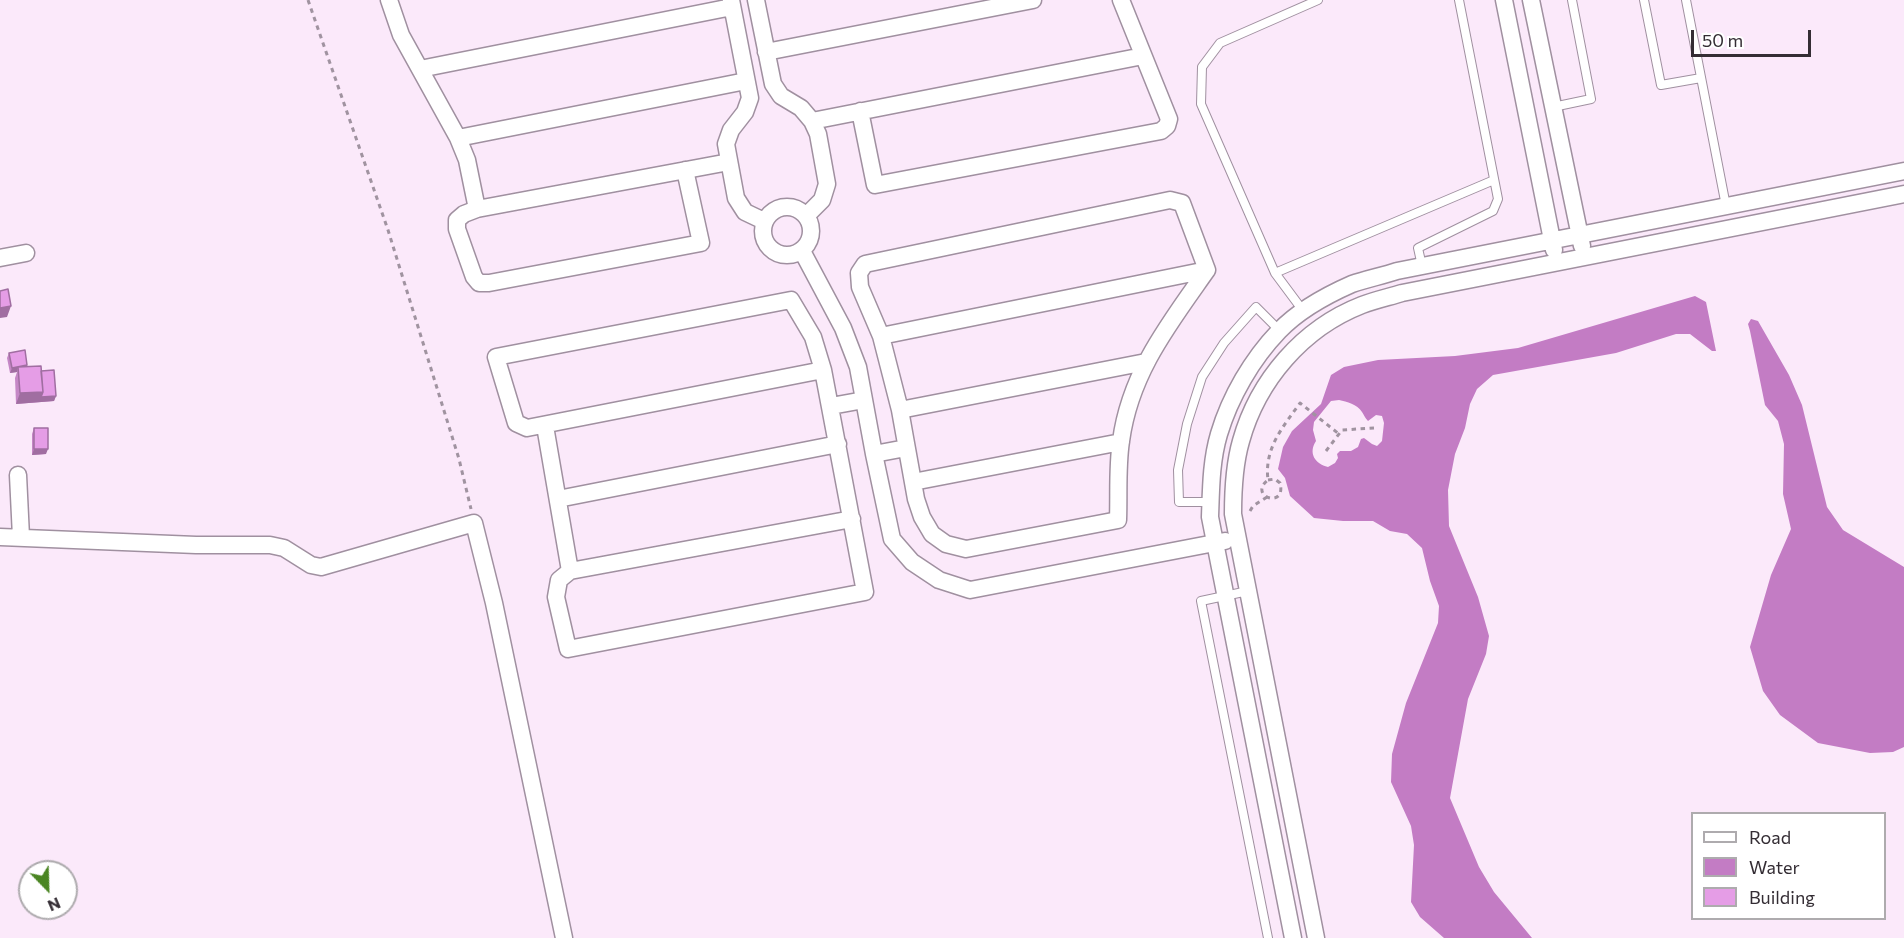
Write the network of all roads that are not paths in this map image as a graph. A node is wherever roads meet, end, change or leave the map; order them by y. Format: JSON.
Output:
{"nodes":[{"id":1,"x":389,"y":0,"type":"edge"},
{"id":2,"x":756,"y":0,"type":"edge"},
{"id":3,"x":1033,"y":0,"type":"edge"},
{"id":4,"x":1121,"y":0,"type":"edge"},
{"id":5,"x":1318,"y":0,"type":"edge"},
{"id":6,"x":1459,"y":0,"type":"edge"},
{"id":7,"x":1503,"y":0,"type":"edge"},
{"id":8,"x":1531,"y":0,"type":"edge"},
{"id":9,"x":1572,"y":0,"type":"edge"},
{"id":10,"x":1644,"y":0,"type":"edge"},
{"id":11,"x":1686,"y":0,"type":"edge"},
{"id":12,"x":731,"y":3,"type":"edge"},
{"id":13,"x":766,"y":52,"type":"junction"},
{"id":14,"x":1143,"y":56,"type":"junction"},
{"id":15,"x":420,"y":69,"type":"junction"},
{"id":16,"x":1701,"y":78,"type":"junction"},
{"id":17,"x":746,"y":81,"type":"junction"},
{"id":18,"x":1553,"y":106,"type":"junction"},
{"id":19,"x":860,"y":111,"type":"junction"},
{"id":20,"x":812,"y":121,"type":"junction"},
{"id":21,"x":458,"y":138,"type":"junction"},
{"id":22,"x":729,"y":162,"type":"junction"},
{"id":23,"x":685,"y":170,"type":"junction"},
{"id":24,"x":1904,"y":171,"type":"edge"},
{"id":25,"x":1494,"y":180,"type":"junction"},
{"id":26,"x":1904,"y":194,"type":"edge"},
{"id":27,"x":1726,"y":206,"type":"junction"},
{"id":28,"x":477,"y":209,"type":"junction"},
{"id":29,"x":806,"y":216,"type":"junction"},
{"id":30,"x":764,"y":221,"type":"junction"},
{"id":31,"x":1579,"y":235,"type":"junction"},
{"id":32,"x":1552,"y":240,"type":"junction"},
{"id":33,"x":802,"y":251,"type":"junction"},
{"id":34,"x":26,"y":253,"type":"dead end"},
{"id":35,"x":1584,"y":257,"type":"junction"},
{"id":36,"x":0,"y":258,"type":"edge"},
{"id":37,"x":1556,"y":263,"type":"junction"},
{"id":38,"x":1422,"y":266,"type":"junction"},
{"id":39,"x":1207,"y":270,"type":"junction"},
{"id":40,"x":1275,"y":273,"type":"junction"},
{"id":41,"x":1304,"y":312,"type":"junction"},
{"id":42,"x":1280,"y":331,"type":"junction"},
{"id":43,"x":881,"y":336,"type":"junction"},
{"id":44,"x":1146,"y":362,"type":"junction"},
{"id":45,"x":823,"y":370,"type":"junction"},
{"id":46,"x":864,"y":400,"type":"junction"},
{"id":47,"x":831,"y":406,"type":"junction"},
{"id":48,"x":900,"y":410,"type":"junction"},
{"id":49,"x":545,"y":426,"type":"junction"},
{"id":50,"x":1120,"y":442,"type":"junction"},
{"id":51,"x":838,"y":444,"type":"junction"},
{"id":52,"x":906,"y":448,"type":"junction"},
{"id":53,"x":874,"y":454,"type":"junction"},
{"id":54,"x":18,"y":475,"type":"dead end"},
{"id":55,"x":913,"y":482,"type":"junction"},
{"id":56,"x":558,"y":499,"type":"junction"},
{"id":57,"x":1210,"y":502,"type":"junction"},
{"id":58,"x":852,"y":519,"type":"junction"},
{"id":59,"x":0,"y":537,"type":"edge"},
{"id":60,"x":21,"y":537,"type":"junction"},
{"id":61,"x":1238,"y":539,"type":"junction"},
{"id":62,"x":1216,"y":543,"type":"junction"},
{"id":63,"x":570,"y":571,"type":"junction"},
{"id":64,"x":1248,"y":591,"type":"junction"},
{"id":65,"x":1226,"y":596,"type":"junction"},
{"id":66,"x":564,"y":938,"type":"edge"},
{"id":67,"x":1268,"y":938,"type":"edge"},
{"id":68,"x":1293,"y":938,"type":"edge"},
{"id":69,"x":1316,"y":938,"type":"edge"}],
"edges":[{"from":1,"to":15,"type":"street"},
{"from":2,"to":13,"type":"street"},
{"from":3,"to":13,"type":"street"},
{"from":4,"to":14,"type":"street"},
{"from":5,"to":40,"type":"lane"},
{"from":6,"to":25,"type":"lane"},
{"from":7,"to":32,"type":"street"},
{"from":8,"to":18,"type":"street"},
{"from":9,"to":18,"type":"lane"},
{"from":10,"to":16,"type":"lane"},
{"from":11,"to":16,"type":"lane"},
{"from":12,"to":15,"type":"street"},
{"from":12,"to":17,"type":"street"},
{"from":13,"to":20,"type":"street"},
{"from":14,"to":19,"type":"street"},
{"from":14,"to":19,"type":"street"},
{"from":15,"to":21,"type":"street"},
{"from":16,"to":27,"type":"lane"},
{"from":17,"to":21,"type":"street"},
{"from":17,"to":22,"type":"street"},
{"from":18,"to":31,"type":"street"},
{"from":19,"to":20,"type":"street"},
{"from":20,"to":29,"type":"street"},
{"from":21,"to":28,"type":"street"},
{"from":22,"to":23,"type":"street"},
{"from":22,"to":30,"type":"street"},
{"from":23,"to":28,"type":"street"},
{"from":23,"to":28,"type":"street"},
{"from":24,"to":27,"type":"street"},
{"from":25,"to":38,"type":"lane"},
{"from":25,"to":40,"type":"lane"},
{"from":26,"to":35,"type":"street"},
{"from":27,"to":31,"type":"street"},
{"from":29,"to":30,"type":"street"},
{"from":29,"to":33,"type":"street"},
{"from":30,"to":33,"type":"street"},
{"from":31,"to":32,"type":"street"},
{"from":31,"to":35,"type":"street"},
{"from":32,"to":37,"type":"street"},
{"from":32,"to":38,"type":"street"},
{"from":33,"to":46,"type":"street"},
{"from":34,"to":36,"type":"street"},
{"from":35,"to":37,"type":"street"},
{"from":37,"to":61,"type":"street"},
{"from":38,"to":41,"type":"street"},
{"from":39,"to":43,"type":"street"},
{"from":39,"to":43,"type":"street"},
{"from":39,"to":44,"type":"street"},
{"from":40,"to":41,"type":"lane"},
{"from":41,"to":42,"type":"street"},
{"from":42,"to":57,"type":"street"},
{"from":42,"to":57,"type":"lane"},
{"from":43,"to":48,"type":"street"},
{"from":44,"to":48,"type":"street"},
{"from":44,"to":50,"type":"street"},
{"from":45,"to":47,"type":"street"},
{"from":45,"to":49,"type":"street"},
{"from":45,"to":49,"type":"street"},
{"from":46,"to":47,"type":"street"},
{"from":46,"to":53,"type":"street"},
{"from":47,"to":51,"type":"street"},
{"from":48,"to":52,"type":"street"},
{"from":49,"to":56,"type":"street"},
{"from":50,"to":55,"type":"street"},
{"from":50,"to":55,"type":"street"},
{"from":51,"to":56,"type":"street"},
{"from":51,"to":58,"type":"street"},
{"from":52,"to":53,"type":"street"},
{"from":52,"to":55,"type":"street"},
{"from":53,"to":62,"type":"street"},
{"from":54,"to":60,"type":"street"},
{"from":56,"to":63,"type":"street"},
{"from":57,"to":62,"type":"street"},
{"from":58,"to":63,"type":"street"},
{"from":58,"to":63,"type":"street"},
{"from":59,"to":60,"type":"street"},
{"from":60,"to":66,"type":"street"},
{"from":61,"to":62,"type":"street"},
{"from":61,"to":64,"type":"street"},
{"from":62,"to":65,"type":"street"},
{"from":64,"to":65,"type":"lane"},
{"from":64,"to":69,"type":"street"},
{"from":65,"to":67,"type":"lane"},
{"from":65,"to":68,"type":"street"}]}
